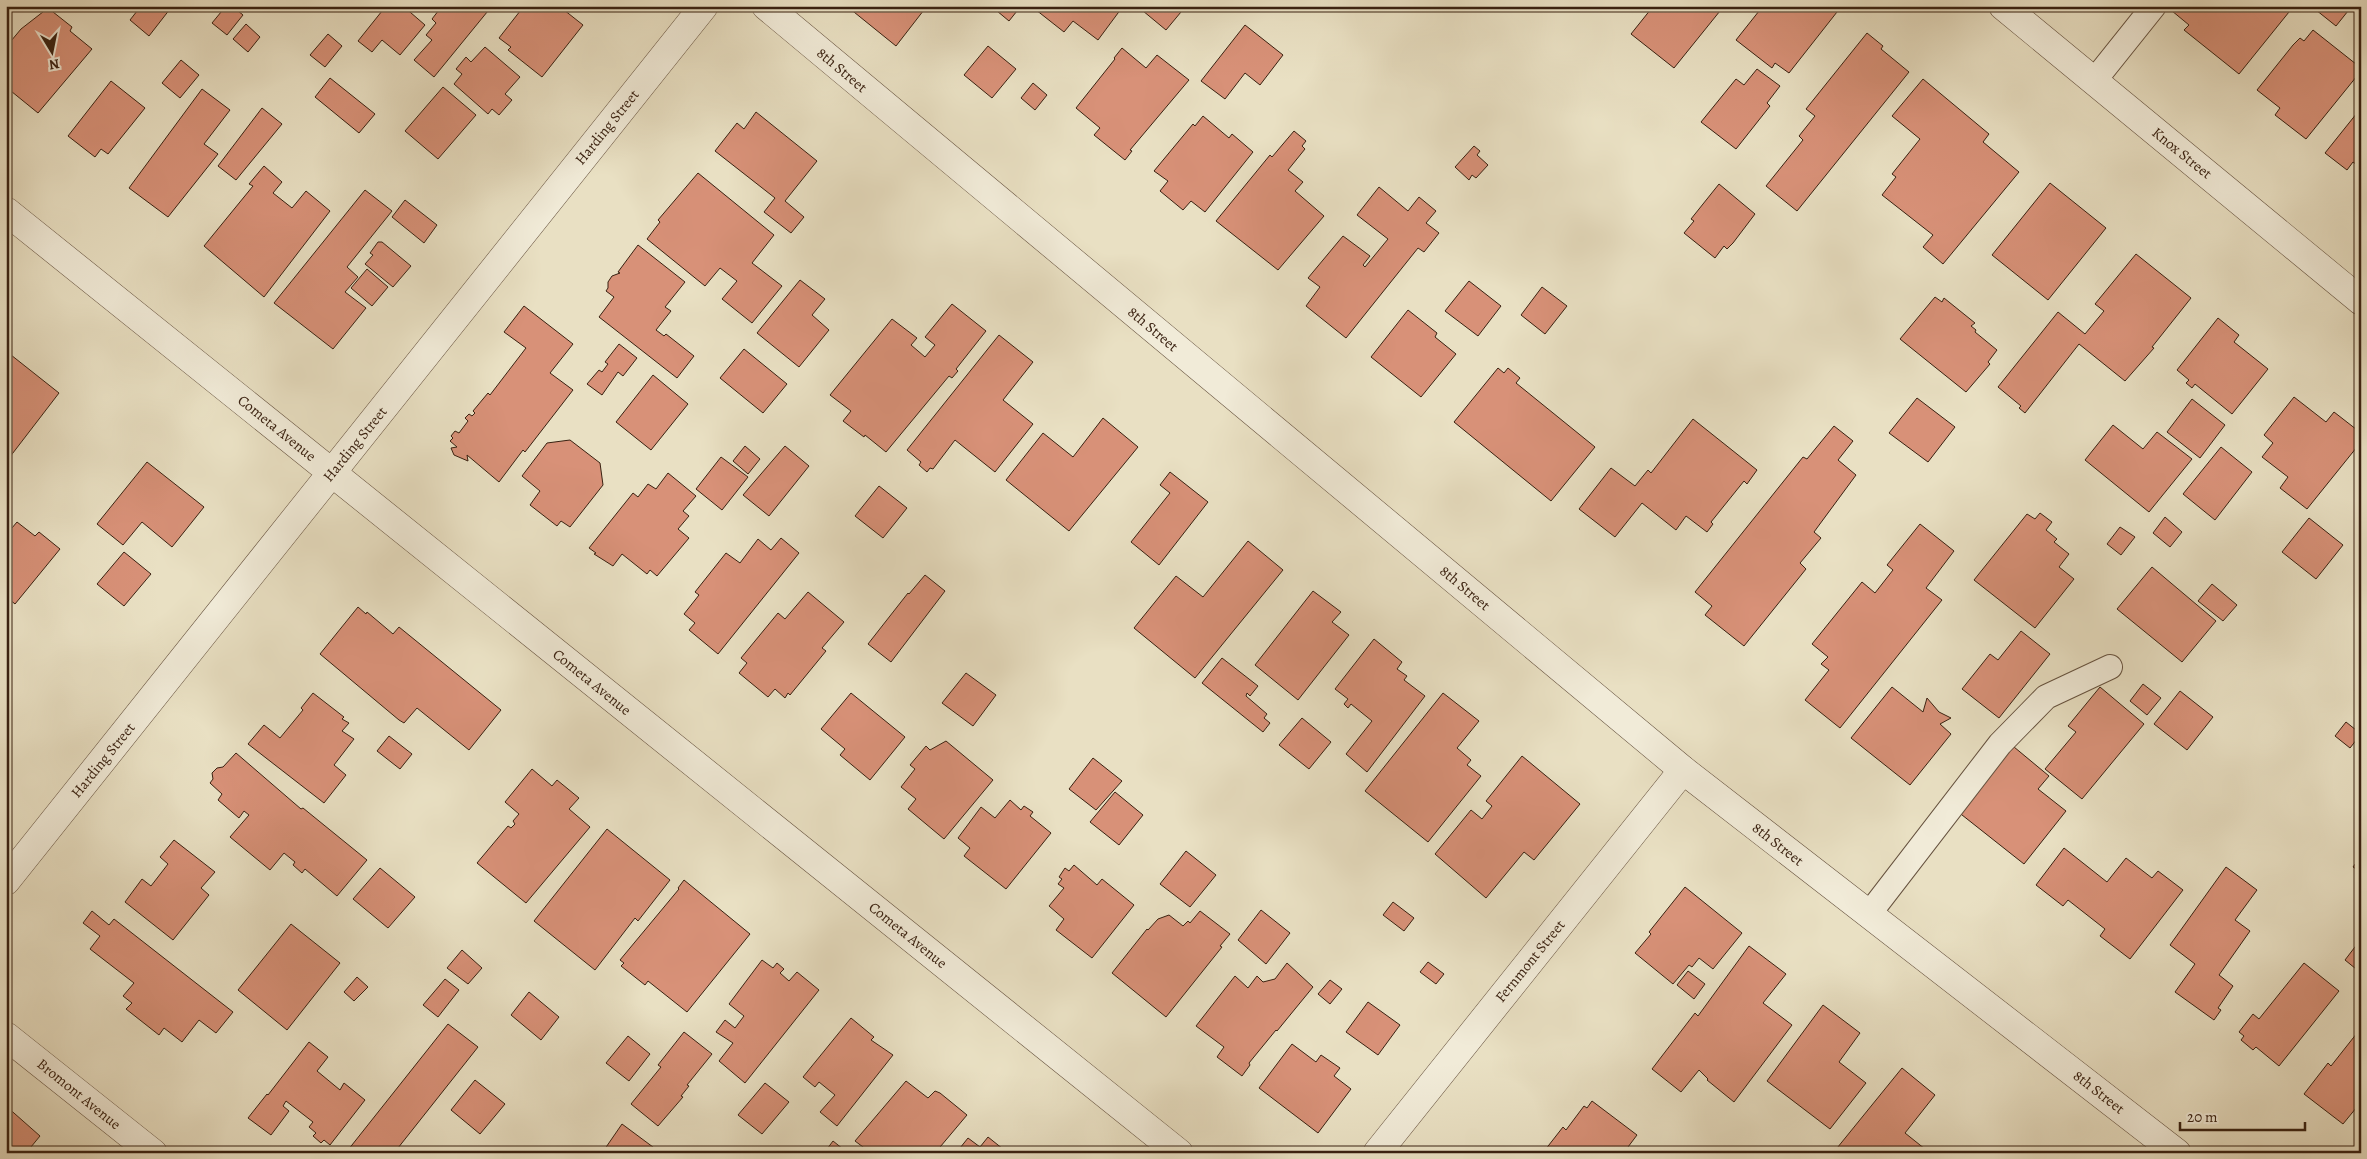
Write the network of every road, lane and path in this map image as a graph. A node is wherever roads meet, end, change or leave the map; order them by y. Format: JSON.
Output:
{"nodes":[{"id":1,"x":704,"y":6,"type":"edge"},
{"id":2,"x":766,"y":6,"type":"edge"},
{"id":3,"x":2003,"y":6,"type":"edge"},
{"id":4,"x":2154,"y":6,"type":"edge"},
{"id":5,"x":2094,"y":81,"type":"junction"},
{"id":6,"x":6,"y":211,"type":"edge"},
{"id":7,"x":2361,"y":301,"type":"edge"},
{"id":8,"x":332,"y":473,"type":"junction"},
{"id":9,"x":2110,"y":667,"type":"dead end"},
{"id":10,"x":1683,"y":770,"type":"junction"},
{"id":11,"x":6,"y":881,"type":"edge"},
{"id":12,"x":1869,"y":914,"type":"junction"},
{"id":13,"x":6,"y":1036,"type":"edge"},
{"id":14,"x":153,"y":1153,"type":"edge"},
{"id":15,"x":1179,"y":1153,"type":"edge"},
{"id":16,"x":1377,"y":1153,"type":"edge"},
{"id":17,"x":2177,"y":1153,"type":"edge"}],
"edges":[{"from":1,"to":8,"type":"street","name":"Harding Street"},
{"from":2,"to":10,"type":"street","name":"8th Street"},
{"from":3,"to":5,"type":"street","name":"Knox Street"},
{"from":4,"to":5,"type":"lane"},
{"from":5,"to":7,"type":"street","name":"Knox Street"},
{"from":6,"to":8,"type":"street","name":"Cometa Avenue"},
{"from":8,"to":11,"type":"street","name":"Harding Street"},
{"from":8,"to":15,"type":"street","name":"Cometa Avenue"},
{"from":9,"to":12,"type":"lane"},
{"from":10,"to":12,"type":"street","name":"8th Street"},
{"from":10,"to":16,"type":"street","name":"Fernmont Street"},
{"from":12,"to":17,"type":"street","name":"8th Street"},
{"from":13,"to":14,"type":"street","name":"Bromont Avenue"}]}
